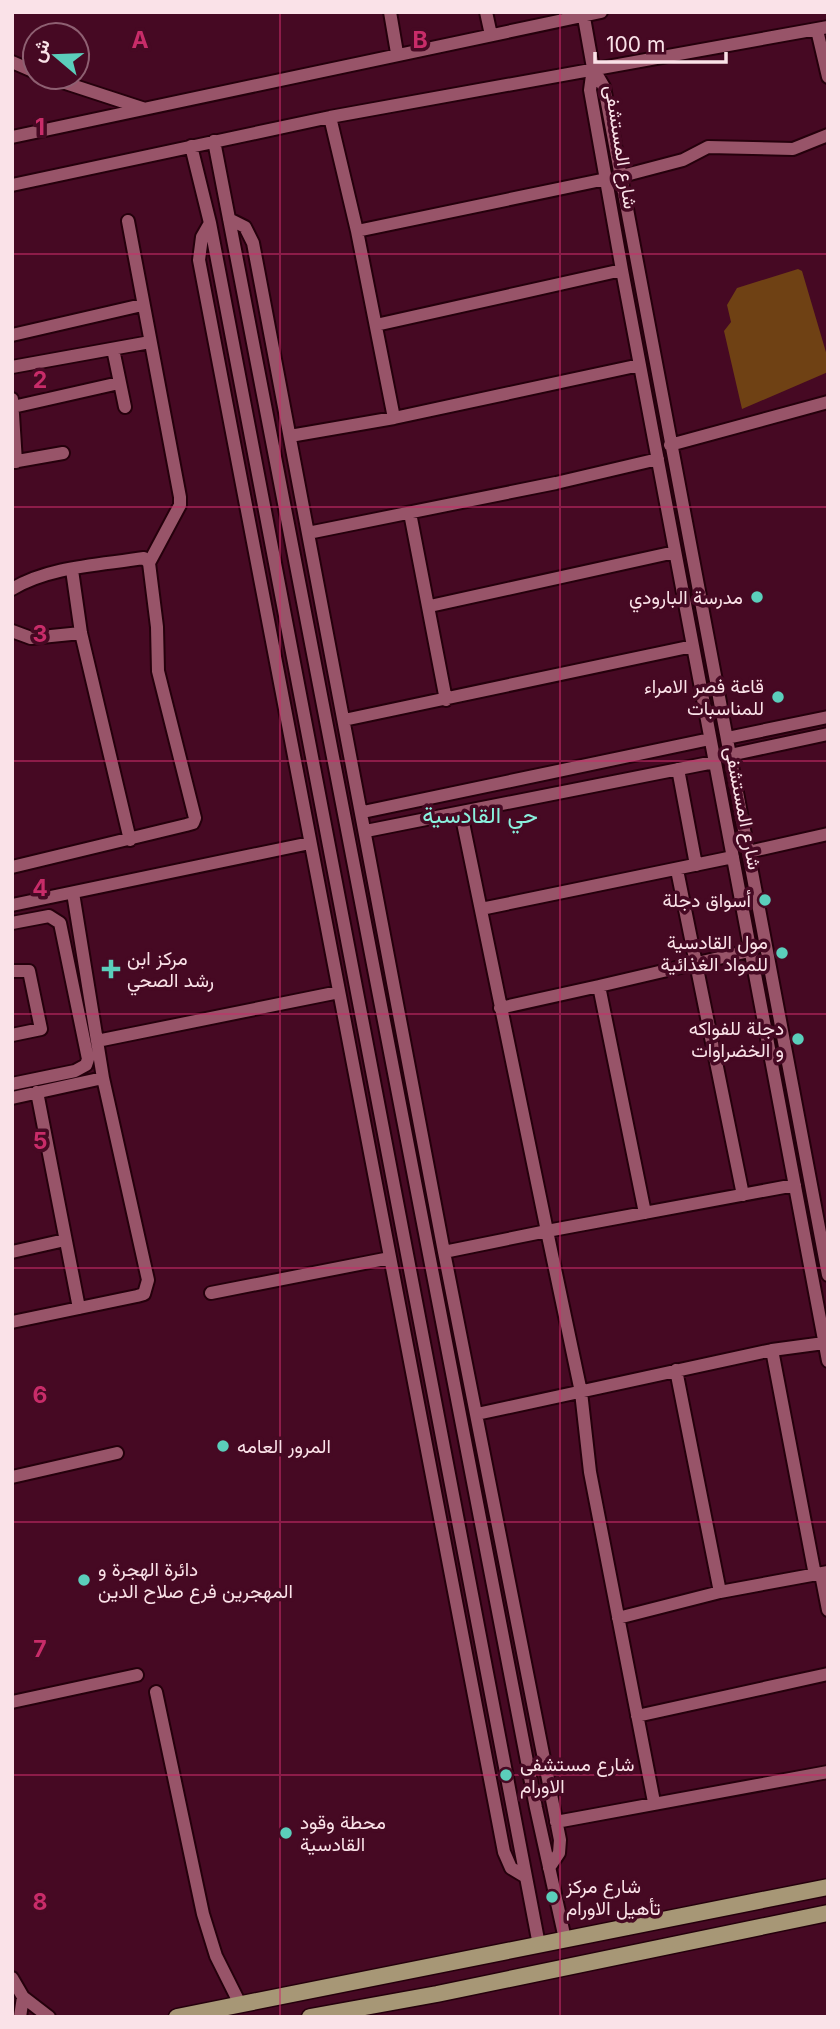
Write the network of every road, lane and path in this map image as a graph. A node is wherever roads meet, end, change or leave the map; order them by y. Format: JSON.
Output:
{"nodes":[{"id":1,"x":390,"y":12,"type":"edge"},
{"id":2,"x":486,"y":12,"type":"edge"},
{"id":3,"x":601,"y":12,"type":"edge"},
{"id":4,"x":583,"y":14,"type":"edge"},
{"id":5,"x":822,"y":28,"type":"edge"},
{"id":6,"x":491,"y":35,"type":"junction"},
{"id":7,"x":397,"y":53,"type":"junction"},
{"id":8,"x":593,"y":68,"type":"junction"},
{"id":9,"x":828,"y":76,"type":"edge"},
{"id":10,"x":90,"y":91,"type":"edge"},
{"id":11,"x":142,"y":108,"type":"junction"},
{"id":12,"x":330,"y":117,"type":"junction"},
{"id":13,"x":828,"y":135,"type":"edge"},
{"id":14,"x":12,"y":137,"type":"edge"},
{"id":15,"x":214,"y":141,"type":"junction"},
{"id":16,"x":191,"y":146,"type":"junction"},
{"id":17,"x":622,"y":176,"type":"junction"},
{"id":18,"x":606,"y":179,"type":"junction"},
{"id":19,"x":12,"y":185,"type":"edge"},
{"id":20,"x":229,"y":219,"type":"junction"},
{"id":21,"x":128,"y":221,"type":"dead end"},
{"id":22,"x":210,"y":223,"type":"junction"},
{"id":23,"x":631,"y":230,"type":"junction"},
{"id":24,"x":357,"y":231,"type":"junction"},
{"id":25,"x":616,"y":233,"type":"junction"},
{"id":26,"x":622,"y":270,"type":"junction"},
{"id":27,"x":142,"y":305,"type":"junction"},
{"id":28,"x":247,"y":315,"type":"junction"},
{"id":29,"x":228,"y":318,"type":"junction"},
{"id":30,"x":376,"y":325,"type":"junction"},
{"id":31,"x":12,"y":335,"type":"edge"},
{"id":32,"x":150,"y":342,"type":"junction"},
{"id":33,"x":113,"y":349,"type":"junction"},
{"id":34,"x":640,"y":365,"type":"junction"},
{"id":35,"x":12,"y":367,"type":"edge"},
{"id":36,"x":119,"y":383,"type":"junction"},
{"id":37,"x":12,"y":398,"type":"edge"},
{"id":38,"x":828,"y":402,"type":"edge"},
{"id":39,"x":13,"y":407,"type":"edge"},
{"id":40,"x":125,"y":407,"type":"dead end"},
{"id":41,"x":394,"y":418,"type":"junction"},
{"id":42,"x":13,"y":426,"type":"edge"},
{"id":43,"x":290,"y":436,"type":"junction"},
{"id":44,"x":670,"y":445,"type":"junction"},
{"id":45,"x":63,"y":453,"type":"dead end"},
{"id":46,"x":658,"y":459,"type":"junction"},
{"id":47,"x":14,"y":462,"type":"edge"},
{"id":48,"x":682,"y":503,"type":"junction"},
{"id":49,"x":667,"y":506,"type":"junction"},
{"id":50,"x":410,"y":513,"type":"junction"},
{"id":51,"x":308,"y":533,"type":"junction"},
{"id":52,"x":675,"y":552,"type":"junction"},
{"id":53,"x":149,"y":563,"type":"junction"},
{"id":54,"x":72,"y":570,"type":"junction"},
{"id":55,"x":316,"y":574,"type":"junction"},
{"id":56,"x":300,"y":578,"type":"junction"},
{"id":57,"x":278,"y":580,"type":"junction"},
{"id":58,"x":261,"y":584,"type":"junction"},
{"id":59,"x":12,"y":589,"type":"edge"},
{"id":60,"x":430,"y":606,"type":"junction"},
{"id":61,"x":12,"y":631,"type":"edge"},
{"id":62,"x":81,"y":633,"type":"junction"},
{"id":63,"x":693,"y":646,"type":"junction"},
{"id":64,"x":446,"y":700,"type":"junction"},
{"id":65,"x":828,"y":717,"type":"edge"},
{"id":66,"x":344,"y":720,"type":"junction"},
{"id":67,"x":828,"y":734,"type":"edge"},
{"id":68,"x":727,"y":738,"type":"junction"},
{"id":69,"x":710,"y":739,"type":"junction"},
{"id":70,"x":730,"y":755,"type":"junction"},
{"id":71,"x":714,"y":762,"type":"junction"},
{"id":72,"x":336,"y":764,"type":"junction"},
{"id":73,"x":314,"y":769,"type":"junction"},
{"id":74,"x":570,"y":769,"type":"junction"},
{"id":75,"x":678,"y":769,"type":"junction"},
{"id":76,"x":575,"y":790,"type":"junction"},
{"id":77,"x":363,"y":812,"type":"junction"},
{"id":78,"x":461,"y":813,"type":"junction"},
{"id":79,"x":366,"y":831,"type":"junction"},
{"id":80,"x":828,"y":834,"type":"edge"},
{"id":81,"x":130,"y":840,"type":"junction"},
{"id":82,"x":310,"y":844,"type":"junction"},
{"id":83,"x":748,"y":852,"type":"junction"},
{"id":84,"x":733,"y":857,"type":"junction"},
{"id":85,"x":696,"y":865,"type":"junction"},
{"id":86,"x":12,"y":867,"type":"edge"},
{"id":87,"x":677,"y":870,"type":"junction"},
{"id":88,"x":73,"y":893,"type":"junction"},
{"id":89,"x":12,"y":905,"type":"edge"},
{"id":90,"x":481,"y":909,"type":"junction"},
{"id":91,"x":12,"y":923,"type":"edge"},
{"id":92,"x":345,"y":930,"type":"junction"},
{"id":93,"x":328,"y":935,"type":"junction"},
{"id":94,"x":749,"y":951,"type":"junction"},
{"id":95,"x":698,"y":964,"type":"junction"},
{"id":96,"x":12,"y":971,"type":"edge"},
{"id":97,"x":599,"y":986,"type":"junction"},
{"id":98,"x":339,"y":992,"type":"junction"},
{"id":99,"x":399,"y":1007,"type":"junction"},
{"id":100,"x":500,"y":1008,"type":"junction"},
{"id":101,"x":383,"y":1010,"type":"junction"},
{"id":102,"x":781,"y":1020,"type":"junction"},
{"id":103,"x":764,"y":1023,"type":"junction"},
{"id":104,"x":12,"y":1035,"type":"edge"},
{"id":105,"x":97,"y":1041,"type":"junction"},
{"id":106,"x":103,"y":1078,"type":"junction"},
{"id":107,"x":12,"y":1084,"type":"edge"},
{"id":108,"x":37,"y":1092,"type":"junction"},
{"id":109,"x":12,"y":1098,"type":"edge"},
{"id":110,"x":794,"y":1185,"type":"junction"},
{"id":111,"x":743,"y":1195,"type":"junction"},
{"id":112,"x":645,"y":1213,"type":"junction"},
{"id":113,"x":547,"y":1231,"type":"junction"},
{"id":114,"x":65,"y":1240,"type":"junction"},
{"id":115,"x":12,"y":1252,"type":"edge"},
{"id":116,"x":444,"y":1252,"type":"junction"},
{"id":117,"x":390,"y":1258,"type":"junction"},
{"id":118,"x":828,"y":1275,"type":"edge"},
{"id":119,"x":211,"y":1293,"type":"dead end"},
{"id":120,"x":439,"y":1307,"type":"junction"},
{"id":121,"x":79,"y":1308,"type":"junction"},
{"id":122,"x":418,"y":1311,"type":"junction"},
{"id":123,"x":12,"y":1322,"type":"edge"},
{"id":124,"x":824,"y":1343,"type":"junction"},
{"id":125,"x":772,"y":1349,"type":"junction"},
{"id":126,"x":828,"y":1361,"type":"edge"},
{"id":127,"x":676,"y":1370,"type":"junction"},
{"id":128,"x":581,"y":1392,"type":"junction"},
{"id":129,"x":477,"y":1414,"type":"junction"},
{"id":130,"x":117,"y":1453,"type":"dead end"},
{"id":131,"x":489,"y":1476,"type":"junction"},
{"id":132,"x":12,"y":1477,"type":"edge"},
{"id":133,"x":472,"y":1480,"type":"junction"},
{"id":134,"x":451,"y":1484,"type":"junction"},
{"id":135,"x":434,"y":1488,"type":"junction"},
{"id":136,"x":821,"y":1574,"type":"edge"},
{"id":137,"x":720,"y":1592,"type":"junction"},
{"id":138,"x":828,"y":1610,"type":"edge"},
{"id":139,"x":618,"y":1618,"type":"junction"},
{"id":140,"x":526,"y":1665,"type":"junction"},
{"id":141,"x":509,"y":1668,"type":"junction"},
{"id":142,"x":487,"y":1672,"type":"junction"},
{"id":143,"x":828,"y":1674,"type":"edge"},
{"id":144,"x":137,"y":1675,"type":"dead end"},
{"id":145,"x":471,"y":1675,"type":"junction"},
{"id":146,"x":156,"y":1692,"type":"dead end"},
{"id":147,"x":12,"y":1702,"type":"edge"},
{"id":148,"x":637,"y":1716,"type":"junction"},
{"id":149,"x":828,"y":1772,"type":"edge"},
{"id":150,"x":654,"y":1802,"type":"junction"},
{"id":151,"x":536,"y":1808,"type":"junction"},
{"id":152,"x":514,"y":1813,"type":"junction"},
{"id":153,"x":556,"y":1822,"type":"junction"},
{"id":154,"x":549,"y":1868,"type":"junction"},
{"id":155,"x":526,"y":1877,"type":"junction"},
{"id":156,"x":828,"y":1887,"type":"edge"},
{"id":157,"x":828,"y":1913,"type":"edge"},
{"id":158,"x":565,"y":1939,"type":"junction"},
{"id":159,"x":539,"y":1945,"type":"junction"},
{"id":160,"x":12,"y":1978,"type":"edge"},
{"id":161,"x":23,"y":1997,"type":"junction"},
{"id":162,"x":240,"y":2004,"type":"junction"},
{"id":163,"x":20,"y":2017,"type":"edge"},
{"id":164,"x":49,"y":2017,"type":"edge"},
{"id":165,"x":177,"y":2017,"type":"edge"},
{"id":166,"x":310,"y":2017,"type":"edge"}],
"edges":[{"from":1,"to":7,"type":"street"},
{"from":2,"to":6,"type":"street"},
{"from":3,"to":4,"type":"street"},
{"from":4,"to":6,"type":"street"},
{"from":4,"to":8,"type":"street"},
{"from":5,"to":8,"type":"street"},
{"from":5,"to":9,"type":"street"},
{"from":6,"to":7,"type":"street"},
{"from":7,"to":11,"type":"street"},
{"from":8,"to":12,"type":"street"},
{"from":8,"to":17,"type":"street","name":"شارع المستشفى"},
{"from":8,"to":18,"type":"street","name":"شارع المستشفى"},
{"from":10,"to":11,"type":"street"},
{"from":11,"to":14,"type":"street"},
{"from":12,"to":15,"type":"street"},
{"from":12,"to":24,"type":"street"},
{"from":13,"to":17,"type":"street"},
{"from":15,"to":16,"type":"street"},
{"from":15,"to":20,"type":"street"},
{"from":16,"to":19,"type":"street"},
{"from":16,"to":22,"type":"street"},
{"from":17,"to":23,"type":"street","name":"شارع المستشفى"},
{"from":18,"to":24,"type":"street"},
{"from":18,"to":25,"type":"street","name":"شارع المستشفى"},
{"from":20,"to":28,"type":"street"},
{"from":20,"to":43,"type":"street"},
{"from":21,"to":27,"type":"street"},
{"from":22,"to":29,"type":"street"},
{"from":22,"to":58,"type":"street"},
{"from":23,"to":25,"type":"street"},
{"from":23,"to":44,"type":"street","name":"شارع المستشفى"},
{"from":24,"to":30,"type":"street"},
{"from":25,"to":26,"type":"street","name":"شارع المستشفى"},
{"from":26,"to":30,"type":"street"},
{"from":26,"to":34,"type":"street","name":"شارع المستشفى"},
{"from":27,"to":31,"type":"street"},
{"from":27,"to":32,"type":"street"},
{"from":28,"to":29,"type":"street"},
{"from":28,"to":56,"type":"street"},
{"from":29,"to":57,"type":"street"},
{"from":30,"to":41,"type":"street"},
{"from":32,"to":33,"type":"street"},
{"from":32,"to":53,"type":"street"},
{"from":33,"to":35,"type":"street"},
{"from":33,"to":36,"type":"street"},
{"from":34,"to":41,"type":"street"},
{"from":34,"to":46,"type":"street","name":"شارع المستشفى"},
{"from":36,"to":39,"type":"street"},
{"from":36,"to":40,"type":"street"},
{"from":37,"to":39,"type":"street"},
{"from":38,"to":44,"type":"street"},
{"from":39,"to":42,"type":"street"},
{"from":41,"to":43,"type":"street"},
{"from":42,"to":47,"type":"street"},
{"from":43,"to":51,"type":"street"},
{"from":44,"to":48,"type":"street","name":"شارع المستشفى"},
{"from":45,"to":47,"type":"street"},
{"from":46,"to":49,"type":"street","name":"شارع المستشفى"},
{"from":46,"to":50,"type":"street"},
{"from":48,"to":49,"type":"street"},
{"from":48,"to":68,"type":"street","name":"شارع المستشفى"},
{"from":49,"to":52,"type":"street","name":"شارع المستشفى"},
{"from":50,"to":51,"type":"street"},
{"from":50,"to":60,"type":"street"},
{"from":51,"to":55,"type":"street"},
{"from":52,"to":60,"type":"street"},
{"from":52,"to":63,"type":"street","name":"شارع المستشفى"},
{"from":53,"to":54,"type":"street"},
{"from":53,"to":81,"type":"street"},
{"from":54,"to":59,"type":"street"},
{"from":54,"to":62,"type":"street"},
{"from":55,"to":56,"type":"street"},
{"from":55,"to":66,"type":"street"},
{"from":56,"to":72,"type":"street"},
{"from":57,"to":58,"type":"street"},
{"from":57,"to":73,"type":"street"},
{"from":58,"to":82,"type":"street"},
{"from":60,"to":64,"type":"street"},
{"from":61,"to":62,"type":"street"},
{"from":62,"to":81,"type":"street"},
{"from":63,"to":64,"type":"street"},
{"from":63,"to":69,"type":"street","name":"شارع المستشفى"},
{"from":64,"to":66,"type":"street"},
{"from":65,"to":68,"type":"street"},
{"from":66,"to":77,"type":"street"},
{"from":67,"to":70,"type":"street"},
{"from":68,"to":70,"type":"street","name":"شارع المستشفى"},
{"from":69,"to":71,"type":"street","name":"شارع المستشفى"},
{"from":69,"to":74,"type":"street"},
{"from":70,"to":83,"type":"street","name":"شارع المستشفى"},
{"from":71,"to":75,"type":"street"},
{"from":71,"to":84,"type":"street","name":"شارع المستشفى"},
{"from":72,"to":73,"type":"street"},
{"from":72,"to":101,"type":"street"},
{"from":73,"to":92,"type":"street"},
{"from":74,"to":76,"type":"street"},
{"from":74,"to":77,"type":"street"},
{"from":75,"to":76,"type":"street"},
{"from":75,"to":85,"type":"street"},
{"from":76,"to":78,"type":"street"},
{"from":77,"to":79,"type":"street"},
{"from":78,"to":79,"type":"street"},
{"from":78,"to":90,"type":"street"},
{"from":79,"to":99,"type":"street"},
{"from":80,"to":83,"type":"street"},
{"from":81,"to":86,"type":"street"},
{"from":82,"to":88,"type":"street"},
{"from":82,"to":93,"type":"street"},
{"from":83,"to":102,"type":"street","name":"شارع المستشفى"},
{"from":84,"to":85,"type":"street"},
{"from":84,"to":94,"type":"street","name":"شارع المستشفى"},
{"from":85,"to":87,"type":"street"},
{"from":87,"to":90,"type":"street"},
{"from":87,"to":95,"type":"street"},
{"from":88,"to":89,"type":"street"},
{"from":88,"to":105,"type":"street"},
{"from":90,"to":100,"type":"street"},
{"from":91,"to":107,"type":"street"},
{"from":92,"to":93,"type":"street"},
{"from":92,"to":122,"type":"street"},
{"from":93,"to":98,"type":"street"},
{"from":94,"to":95,"type":"street"},
{"from":94,"to":103,"type":"street","name":"شارع المستشفى"},
{"from":95,"to":97,"type":"street"},
{"from":95,"to":111,"type":"street"},
{"from":96,"to":104,"type":"street"},
{"from":97,"to":100,"type":"street"},
{"from":97,"to":112,"type":"street"},
{"from":98,"to":105,"type":"street"},
{"from":98,"to":117,"type":"street"},
{"from":99,"to":101,"type":"street"},
{"from":99,"to":116,"type":"street"},
{"from":100,"to":113,"type":"street"},
{"from":101,"to":120,"type":"street"},
{"from":102,"to":103,"type":"street"},
{"from":102,"to":118,"type":"street","name":"شارع المستشفى"},
{"from":103,"to":110,"type":"street","name":"شارع المستشفى"},
{"from":105,"to":106,"type":"street"},
{"from":106,"to":108,"type":"street"},
{"from":106,"to":121,"type":"street"},
{"from":108,"to":109,"type":"street"},
{"from":108,"to":114,"type":"street"},
{"from":110,"to":111,"type":"street"},
{"from":110,"to":124,"type":"street","name":"شارع المستشفى"},
{"from":111,"to":112,"type":"street"},
{"from":112,"to":113,"type":"street"},
{"from":113,"to":116,"type":"street"},
{"from":113,"to":128,"type":"street"},
{"from":114,"to":115,"type":"street"},
{"from":114,"to":121,"type":"street"},
{"from":116,"to":129,"type":"street"},
{"from":117,"to":119,"type":"street"},
{"from":117,"to":135,"type":"street"},
{"from":120,"to":122,"type":"street"},
{"from":120,"to":133,"type":"street"},
{"from":121,"to":123,"type":"street"},
{"from":122,"to":134,"type":"street"},
{"from":124,"to":125,"type":"street"},
{"from":124,"to":126,"type":"street","name":"شارع المستشفى"},
{"from":125,"to":127,"type":"street"},
{"from":125,"to":136,"type":"street"},
{"from":127,"to":128,"type":"street"},
{"from":127,"to":137,"type":"street"},
{"from":128,"to":129,"type":"street"},
{"from":128,"to":139,"type":"street"},
{"from":129,"to":131,"type":"street"},
{"from":130,"to":132,"type":"street"},
{"from":131,"to":133,"type":"street"},
{"from":131,"to":140,"type":"street"},
{"from":133,"to":141,"type":"street"},
{"from":134,"to":135,"type":"street"},
{"from":134,"to":142,"type":"street"},
{"from":135,"to":145,"type":"street"},
{"from":136,"to":137,"type":"street"},
{"from":136,"to":138,"type":"street"},
{"from":137,"to":139,"type":"street"},
{"from":139,"to":148,"type":"street"},
{"from":140,"to":141,"type":"street"},
{"from":140,"to":153,"type":"street"},
{"from":141,"to":151,"type":"street"},
{"from":142,"to":145,"type":"street"},
{"from":142,"to":152,"type":"street"},
{"from":143,"to":148,"type":"street"},
{"from":144,"to":147,"type":"street"},
{"from":145,"to":155,"type":"street"},
{"from":146,"to":162,"type":"street"},
{"from":148,"to":150,"type":"street"},
{"from":149,"to":150,"type":"street"},
{"from":150,"to":153,"type":"street"},
{"from":151,"to":152,"type":"street"},
{"from":151,"to":154,"type":"street"},
{"from":152,"to":155,"type":"street"},
{"from":153,"to":154,"type":"street"},
{"from":154,"to":158,"type":"street"},
{"from":155,"to":159,"type":"street"},
{"from":156,"to":158,"type":"main road"},
{"from":157,"to":166,"type":"main road"},
{"from":158,"to":159,"type":"main road"},
{"from":159,"to":162,"type":"main road"},
{"from":160,"to":161,"type":"street"},
{"from":161,"to":163,"type":"street"},
{"from":161,"to":164,"type":"street"},
{"from":162,"to":165,"type":"main road"}]}
